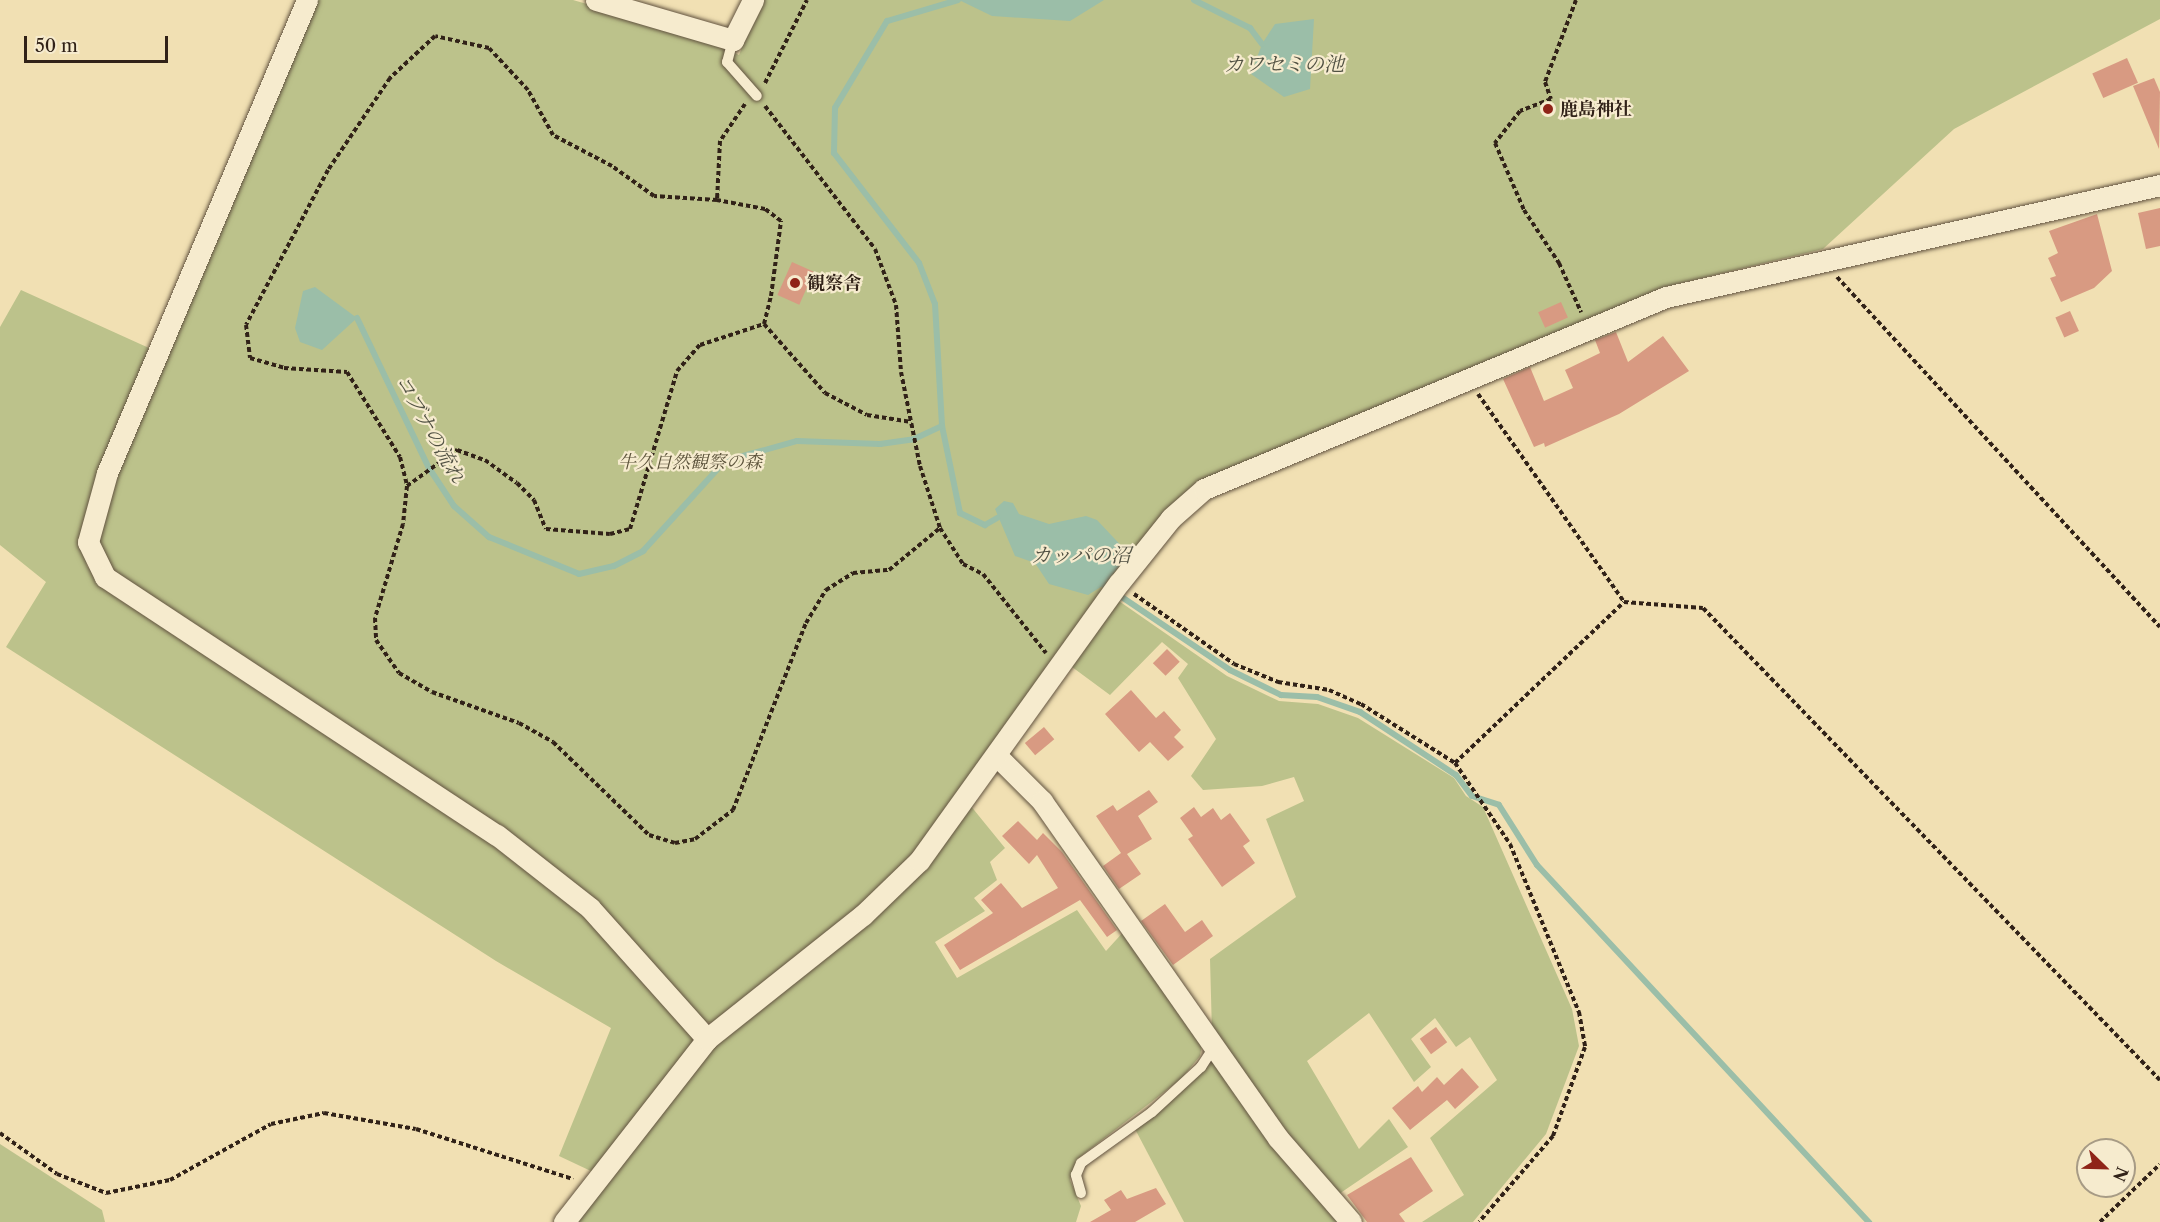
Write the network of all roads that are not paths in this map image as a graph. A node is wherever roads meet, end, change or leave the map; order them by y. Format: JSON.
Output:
{"nodes":[{"id":1,"x":307,"y":0,"type":"edge"},
{"id":2,"x":596,"y":0,"type":"edge"},
{"id":3,"x":753,"y":0,"type":"edge"},
{"id":4,"x":733,"y":40,"type":"junction"},
{"id":5,"x":757,"y":96,"type":"road end"},
{"id":6,"x":2160,"y":185,"type":"edge"},
{"id":7,"x":998,"y":756,"type":"junction"},
{"id":8,"x":707,"y":1039,"type":"junction"},
{"id":9,"x":1214,"y":1047,"type":"junction"},
{"id":10,"x":1081,"y":1193,"type":"dead end"},
{"id":11,"x":564,"y":1222,"type":"edge"},
{"id":12,"x":1351,"y":1222,"type":"edge"}],
"edges":[{"from":1,"to":8,"type":"street"},
{"from":2,"to":4,"type":"street"},
{"from":3,"to":4,"type":"street"},
{"from":4,"to":5,"type":"lane"},
{"from":6,"to":7,"type":"street"},
{"from":7,"to":8,"type":"street"},
{"from":7,"to":9,"type":"street"},
{"from":8,"to":11,"type":"street"},
{"from":9,"to":10,"type":"lane"},
{"from":9,"to":12,"type":"street"}]}
